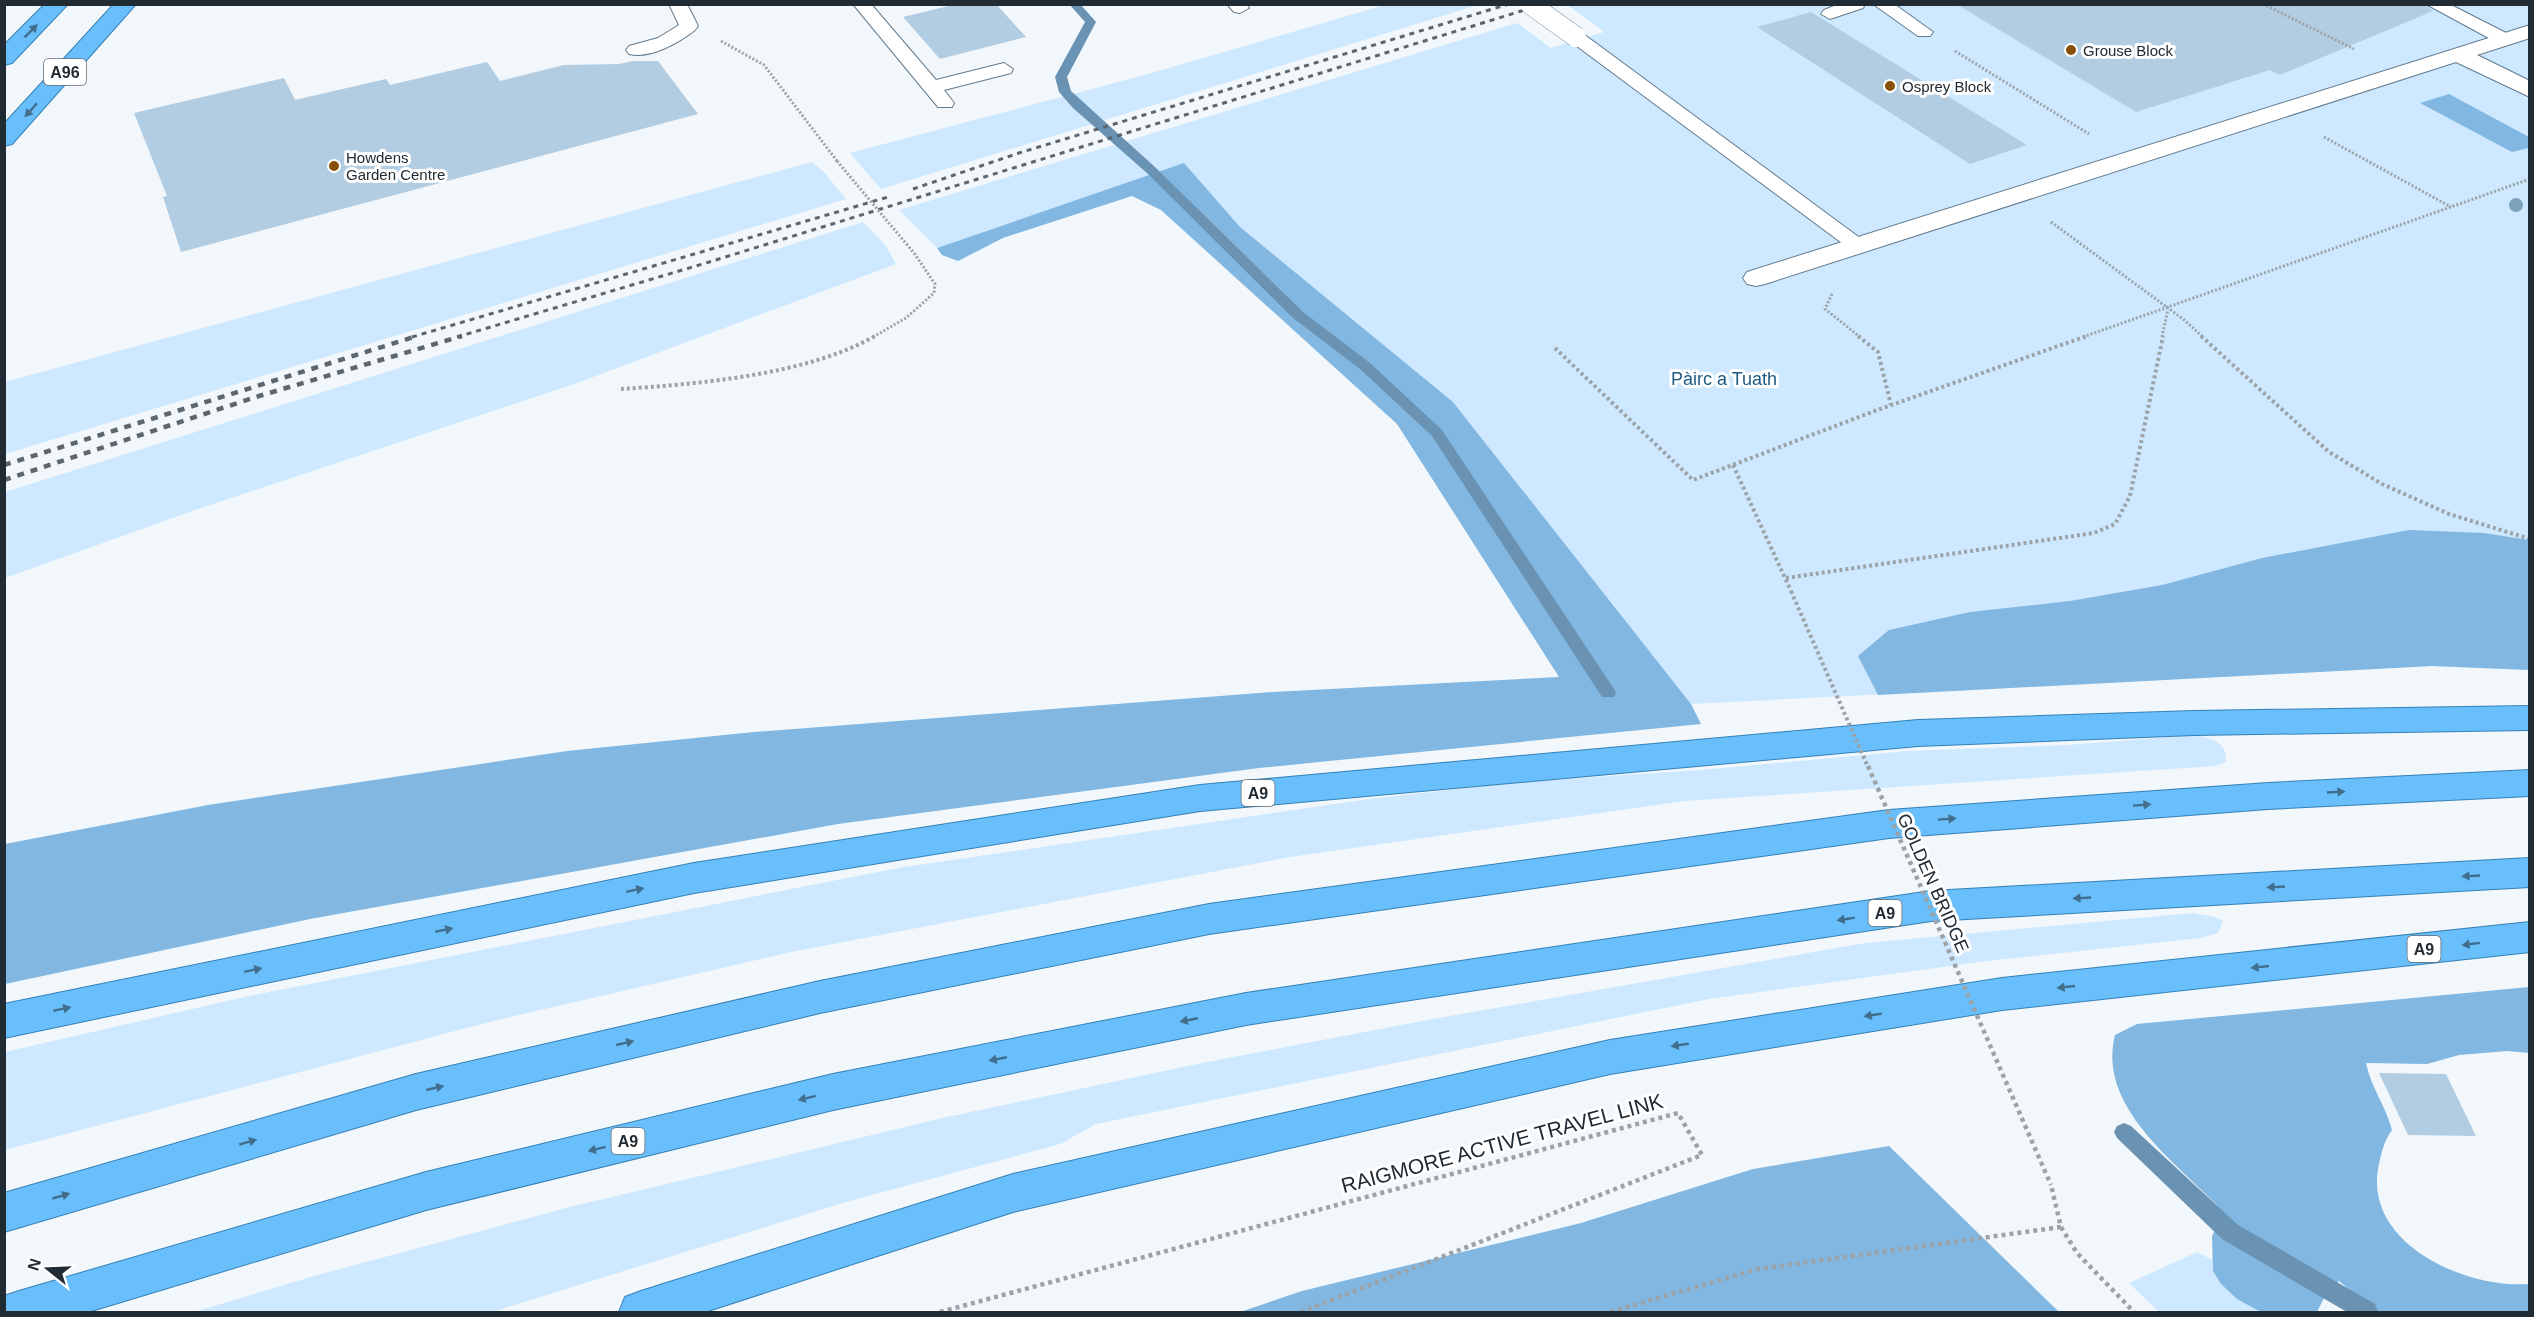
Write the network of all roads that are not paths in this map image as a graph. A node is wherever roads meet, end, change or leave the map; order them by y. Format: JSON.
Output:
{"nodes":[{"id":1,"x":58,"y":4,"type":"edge"},
{"id":2,"x":126,"y":4,"type":"edge"},
{"id":3,"x":678,"y":4,"type":"edge"},
{"id":4,"x":861,"y":4,"type":"edge"},
{"id":5,"x":1530,"y":4,"type":"edge"},
{"id":6,"x":1857,"y":4,"type":"edge"},
{"id":7,"x":1881,"y":4,"type":"edge"},
{"id":8,"x":2434,"y":4,"type":"edge"},
{"id":9,"x":1830,"y":14,"type":"dead end"},
{"id":10,"x":2529,"y":31,"type":"edge"},
{"id":11,"x":1924,"y":32,"type":"road end"},
{"id":12,"x":2504,"y":39,"type":"junction"},
{"id":13,"x":635,"y":50,"type":"dead end"},
{"id":14,"x":2456,"y":53,"type":"junction"},
{"id":15,"x":4,"y":58,"type":"edge"},
{"id":16,"x":1004,"y":69,"type":"dead end"},
{"id":17,"x":932,"y":87,"type":"junction"},
{"id":18,"x":2529,"y":90,"type":"edge"},
{"id":19,"x":945,"y":103,"type":"dead end"},
{"id":20,"x":4,"y":139,"type":"edge"},
{"id":21,"x":1857,"y":244,"type":"junction"},
{"id":22,"x":1756,"y":278,"type":"dead end"},
{"id":23,"x":2529,"y":718,"type":"edge"},
{"id":24,"x":2529,"y":783,"type":"edge"},
{"id":25,"x":2529,"y":872,"type":"edge"},
{"id":26,"x":2529,"y":937,"type":"edge"},
{"id":27,"x":4,"y":1021,"type":"edge"},
{"id":28,"x":4,"y":1213,"type":"edge"},
{"id":29,"x":20,"y":1312,"type":"edge"},
{"id":30,"x":641,"y":1312,"type":"edge"}],
"edges":[{"from":15,"to":1,"type":"highway","one_way":true},
{"from":2,"to":20,"type":"highway","number":"A96","one_way":true},
{"from":3,"to":13,"type":"lane"},
{"from":4,"to":17,"type":"lane"},
{"from":5,"to":21,"type":"lane","bridge":true},
{"from":6,"to":9,"type":"lane"},
{"from":7,"to":11,"type":"lane"},
{"from":8,"to":12,"type":"lane"},
{"from":10,"to":12,"type":"street"},
{"from":12,"to":14,"type":"street"},
{"from":14,"to":18,"type":"street"},
{"from":14,"to":21,"type":"street"},
{"from":16,"to":17,"type":"lane"},
{"from":17,"to":19,"type":"lane"},
{"from":21,"to":22,"type":"street"},
{"from":27,"to":23,"type":"highway","number":"A9","one_way":true},
{"from":28,"to":24,"type":"highway","one_way":true},
{"from":25,"to":29,"type":"highway","number":"A9","one_way":true},
{"from":26,"to":30,"type":"highway","number":"A9","one_way":true}]}
